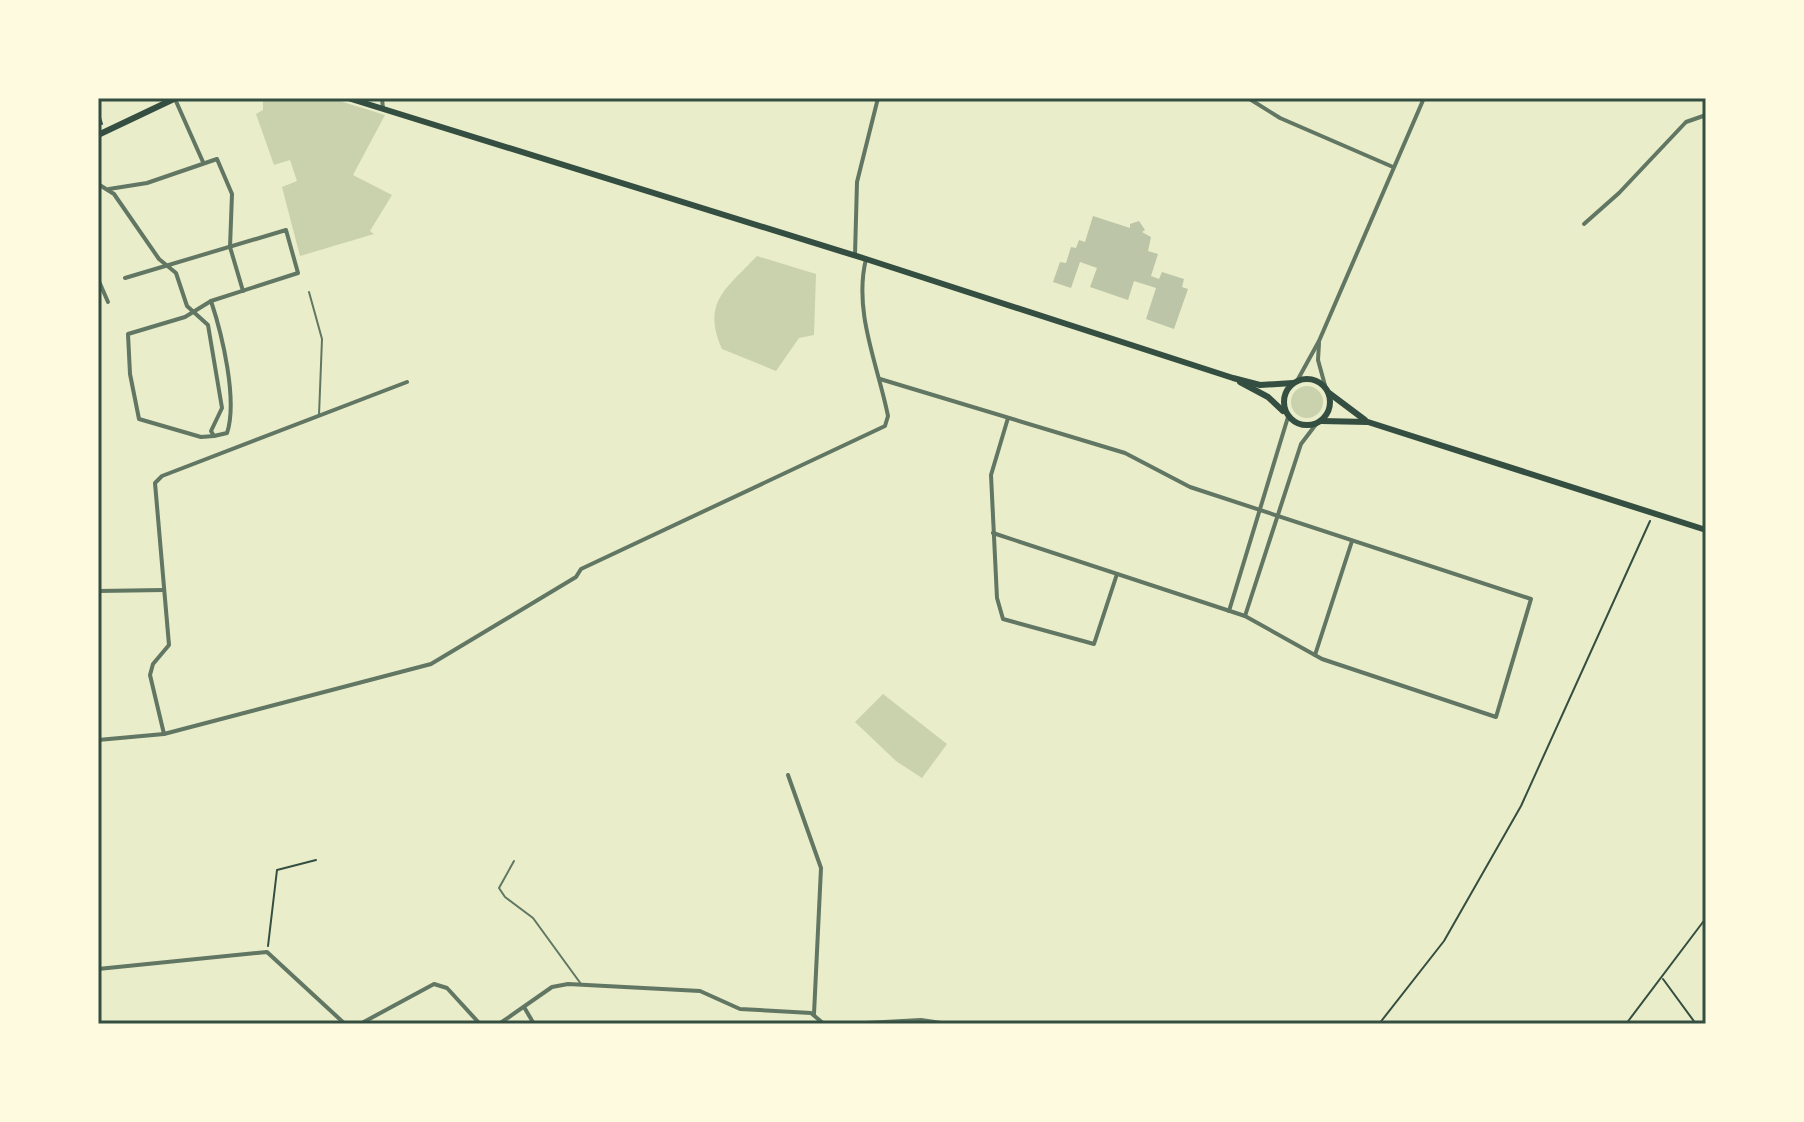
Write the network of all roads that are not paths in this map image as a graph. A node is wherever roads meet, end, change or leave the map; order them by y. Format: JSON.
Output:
{"nodes":[{"id":1,"x":176,"y":98,"type":"edge"},
{"id":2,"x":348,"y":98,"type":"edge"},
{"id":3,"x":382,"y":98,"type":"edge"},
{"id":4,"x":878,"y":98,"type":"edge"},
{"id":5,"x":1248,"y":98,"type":"edge"},
{"id":6,"x":1424,"y":98,"type":"edge"},
{"id":7,"x":383,"y":109,"type":"junction"},
{"id":8,"x":1706,"y":115,"type":"edge"},
{"id":9,"x":100,"y":135,"type":"edge"},
{"id":10,"x":204,"y":163,"type":"junction"},
{"id":11,"x":1393,"y":167,"type":"junction"},
{"id":12,"x":98,"y":185,"type":"edge"},
{"id":13,"x":109,"y":189,"type":"junction"},
{"id":14,"x":1584,"y":224,"type":"dead end"},
{"id":15,"x":230,"y":247,"type":"junction"},
{"id":16,"x":855,"y":255,"type":"junction"},
{"id":17,"x":866,"y":259,"type":"junction"},
{"id":18,"x":169,"y":266,"type":"junction"},
{"id":19,"x":125,"y":278,"type":"dead end"},
{"id":20,"x":98,"y":279,"type":"edge"},
{"id":21,"x":243,"y":291,"type":"junction"},
{"id":22,"x":309,"y":292,"type":"dead end"},
{"id":23,"x":211,"y":301,"type":"junction"},
{"id":24,"x":108,"y":302,"type":"dead end"},
{"id":25,"x":194,"y":312,"type":"junction"},
{"id":26,"x":1319,"y":341,"type":"junction"},
{"id":27,"x":1233,"y":378,"type":"junction"},
{"id":28,"x":880,"y":379,"type":"junction"},
{"id":29,"x":407,"y":382,"type":"dead end"},
{"id":30,"x":1295,"y":382,"type":"junction"},
{"id":31,"x":1326,"y":390,"type":"junction"},
{"id":32,"x":319,"y":416,"type":"junction"},
{"id":33,"x":1287,"y":416,"type":"junction"},
{"id":34,"x":1008,"y":418,"type":"junction"},
{"id":35,"x":1319,"y":422,"type":"junction"},
{"id":36,"x":1368,"y":422,"type":"junction"},
{"id":37,"x":214,"y":436,"type":"junction"},
{"id":38,"x":1262,"y":511,"type":"junction"},
{"id":39,"x":1277,"y":516,"type":"junction"},
{"id":40,"x":1706,"y":530,"type":"edge"},
{"id":41,"x":993,"y":533,"type":"junction"},
{"id":42,"x":1352,"y":541,"type":"junction"},
{"id":43,"x":1117,"y":574,"type":"junction"},
{"id":44,"x":164,"y":590,"type":"junction"},
{"id":45,"x":98,"y":591,"type":"edge"},
{"id":46,"x":1229,"y":611,"type":"junction"},
{"id":47,"x":1245,"y":616,"type":"junction"},
{"id":48,"x":1315,"y":655,"type":"junction"},
{"id":49,"x":164,"y":734,"type":"junction"},
{"id":50,"x":98,"y":740,"type":"edge"},
{"id":51,"x":788,"y":775,"type":"dead end"},
{"id":52,"x":514,"y":861,"type":"dead end"},
{"id":53,"x":98,"y":969,"type":"edge"},
{"id":54,"x":581,"y":985,"type":"junction"},
{"id":55,"x":524,"y":1007,"type":"junction"},
{"id":56,"x":814,"y":1016,"type":"junction"},
{"id":57,"x":345,"y":1024,"type":"edge"},
{"id":58,"x":360,"y":1024,"type":"edge"},
{"id":59,"x":480,"y":1024,"type":"edge"},
{"id":60,"x":499,"y":1024,"type":"edge"},
{"id":61,"x":534,"y":1024,"type":"edge"},
{"id":62,"x":820,"y":1024,"type":"edge"},
{"id":63,"x":847,"y":1024,"type":"edge"},
{"id":64,"x":948,"y":1024,"type":"edge"}],
"edges":[{"from":1,"to":9,"type":"main road"},
{"from":1,"to":10,"type":"street"},
{"from":2,"to":7,"type":"main road"},
{"from":3,"to":7,"type":"street"},
{"from":4,"to":16,"type":"street"},
{"from":5,"to":11,"type":"street"},
{"from":6,"to":11,"type":"street"},
{"from":7,"to":16,"type":"main road"},
{"from":8,"to":14,"type":"street"},
{"from":10,"to":13,"type":"street"},
{"from":10,"to":15,"type":"street"},
{"from":11,"to":26,"type":"street"},
{"from":12,"to":13,"type":"street"},
{"from":13,"to":18,"type":"street"},
{"from":15,"to":18,"type":"street"},
{"from":15,"to":21,"type":"street"},
{"from":15,"to":21,"type":"street"},
{"from":16,"to":17,"type":"main road"},
{"from":17,"to":27,"type":"main road"},
{"from":17,"to":28,"type":"street"},
{"from":18,"to":19,"type":"street"},
{"from":18,"to":25,"type":"street"},
{"from":20,"to":24,"type":"street"},
{"from":21,"to":23,"type":"street"},
{"from":22,"to":32,"type":"lane"},
{"from":23,"to":25,"type":"street"},
{"from":23,"to":37,"type":"street"},
{"from":25,"to":37,"type":"street"},
{"from":25,"to":37,"type":"street"},
{"from":26,"to":30,"type":"street"},
{"from":26,"to":31,"type":"street"},
{"from":27,"to":30,"type":"main road"},
{"from":27,"to":33,"type":"main road"},
{"from":28,"to":34,"type":"street"},
{"from":28,"to":49,"type":"street"},
{"from":29,"to":32,"type":"street"},
{"from":30,"to":31,"type":"main road"},
{"from":30,"to":33,"type":"main road"},
{"from":31,"to":35,"type":"main road"},
{"from":31,"to":36,"type":"main road"},
{"from":32,"to":44,"type":"street"},
{"from":33,"to":35,"type":"main road"},
{"from":33,"to":38,"type":"street"},
{"from":34,"to":38,"type":"street"},
{"from":34,"to":41,"type":"street"},
{"from":35,"to":36,"type":"main road"},
{"from":35,"to":39,"type":"street"},
{"from":36,"to":40,"type":"main road"},
{"from":38,"to":39,"type":"street"},
{"from":38,"to":46,"type":"street"},
{"from":39,"to":42,"type":"street"},
{"from":39,"to":47,"type":"street"},
{"from":41,"to":43,"type":"street"},
{"from":41,"to":43,"type":"street"},
{"from":42,"to":48,"type":"street"},
{"from":42,"to":48,"type":"street"},
{"from":43,"to":46,"type":"street"},
{"from":44,"to":45,"type":"street"},
{"from":44,"to":49,"type":"street"},
{"from":46,"to":47,"type":"street"},
{"from":47,"to":48,"type":"street"},
{"from":49,"to":50,"type":"street"},
{"from":51,"to":56,"type":"street"},
{"from":52,"to":54,"type":"lane"},
{"from":53,"to":57,"type":"street"},
{"from":54,"to":55,"type":"street"},
{"from":54,"to":56,"type":"street"},
{"from":55,"to":60,"type":"street"},
{"from":55,"to":61,"type":"street"},
{"from":56,"to":62,"type":"street"},
{"from":58,"to":59,"type":"street"},
{"from":63,"to":64,"type":"street"}]}
